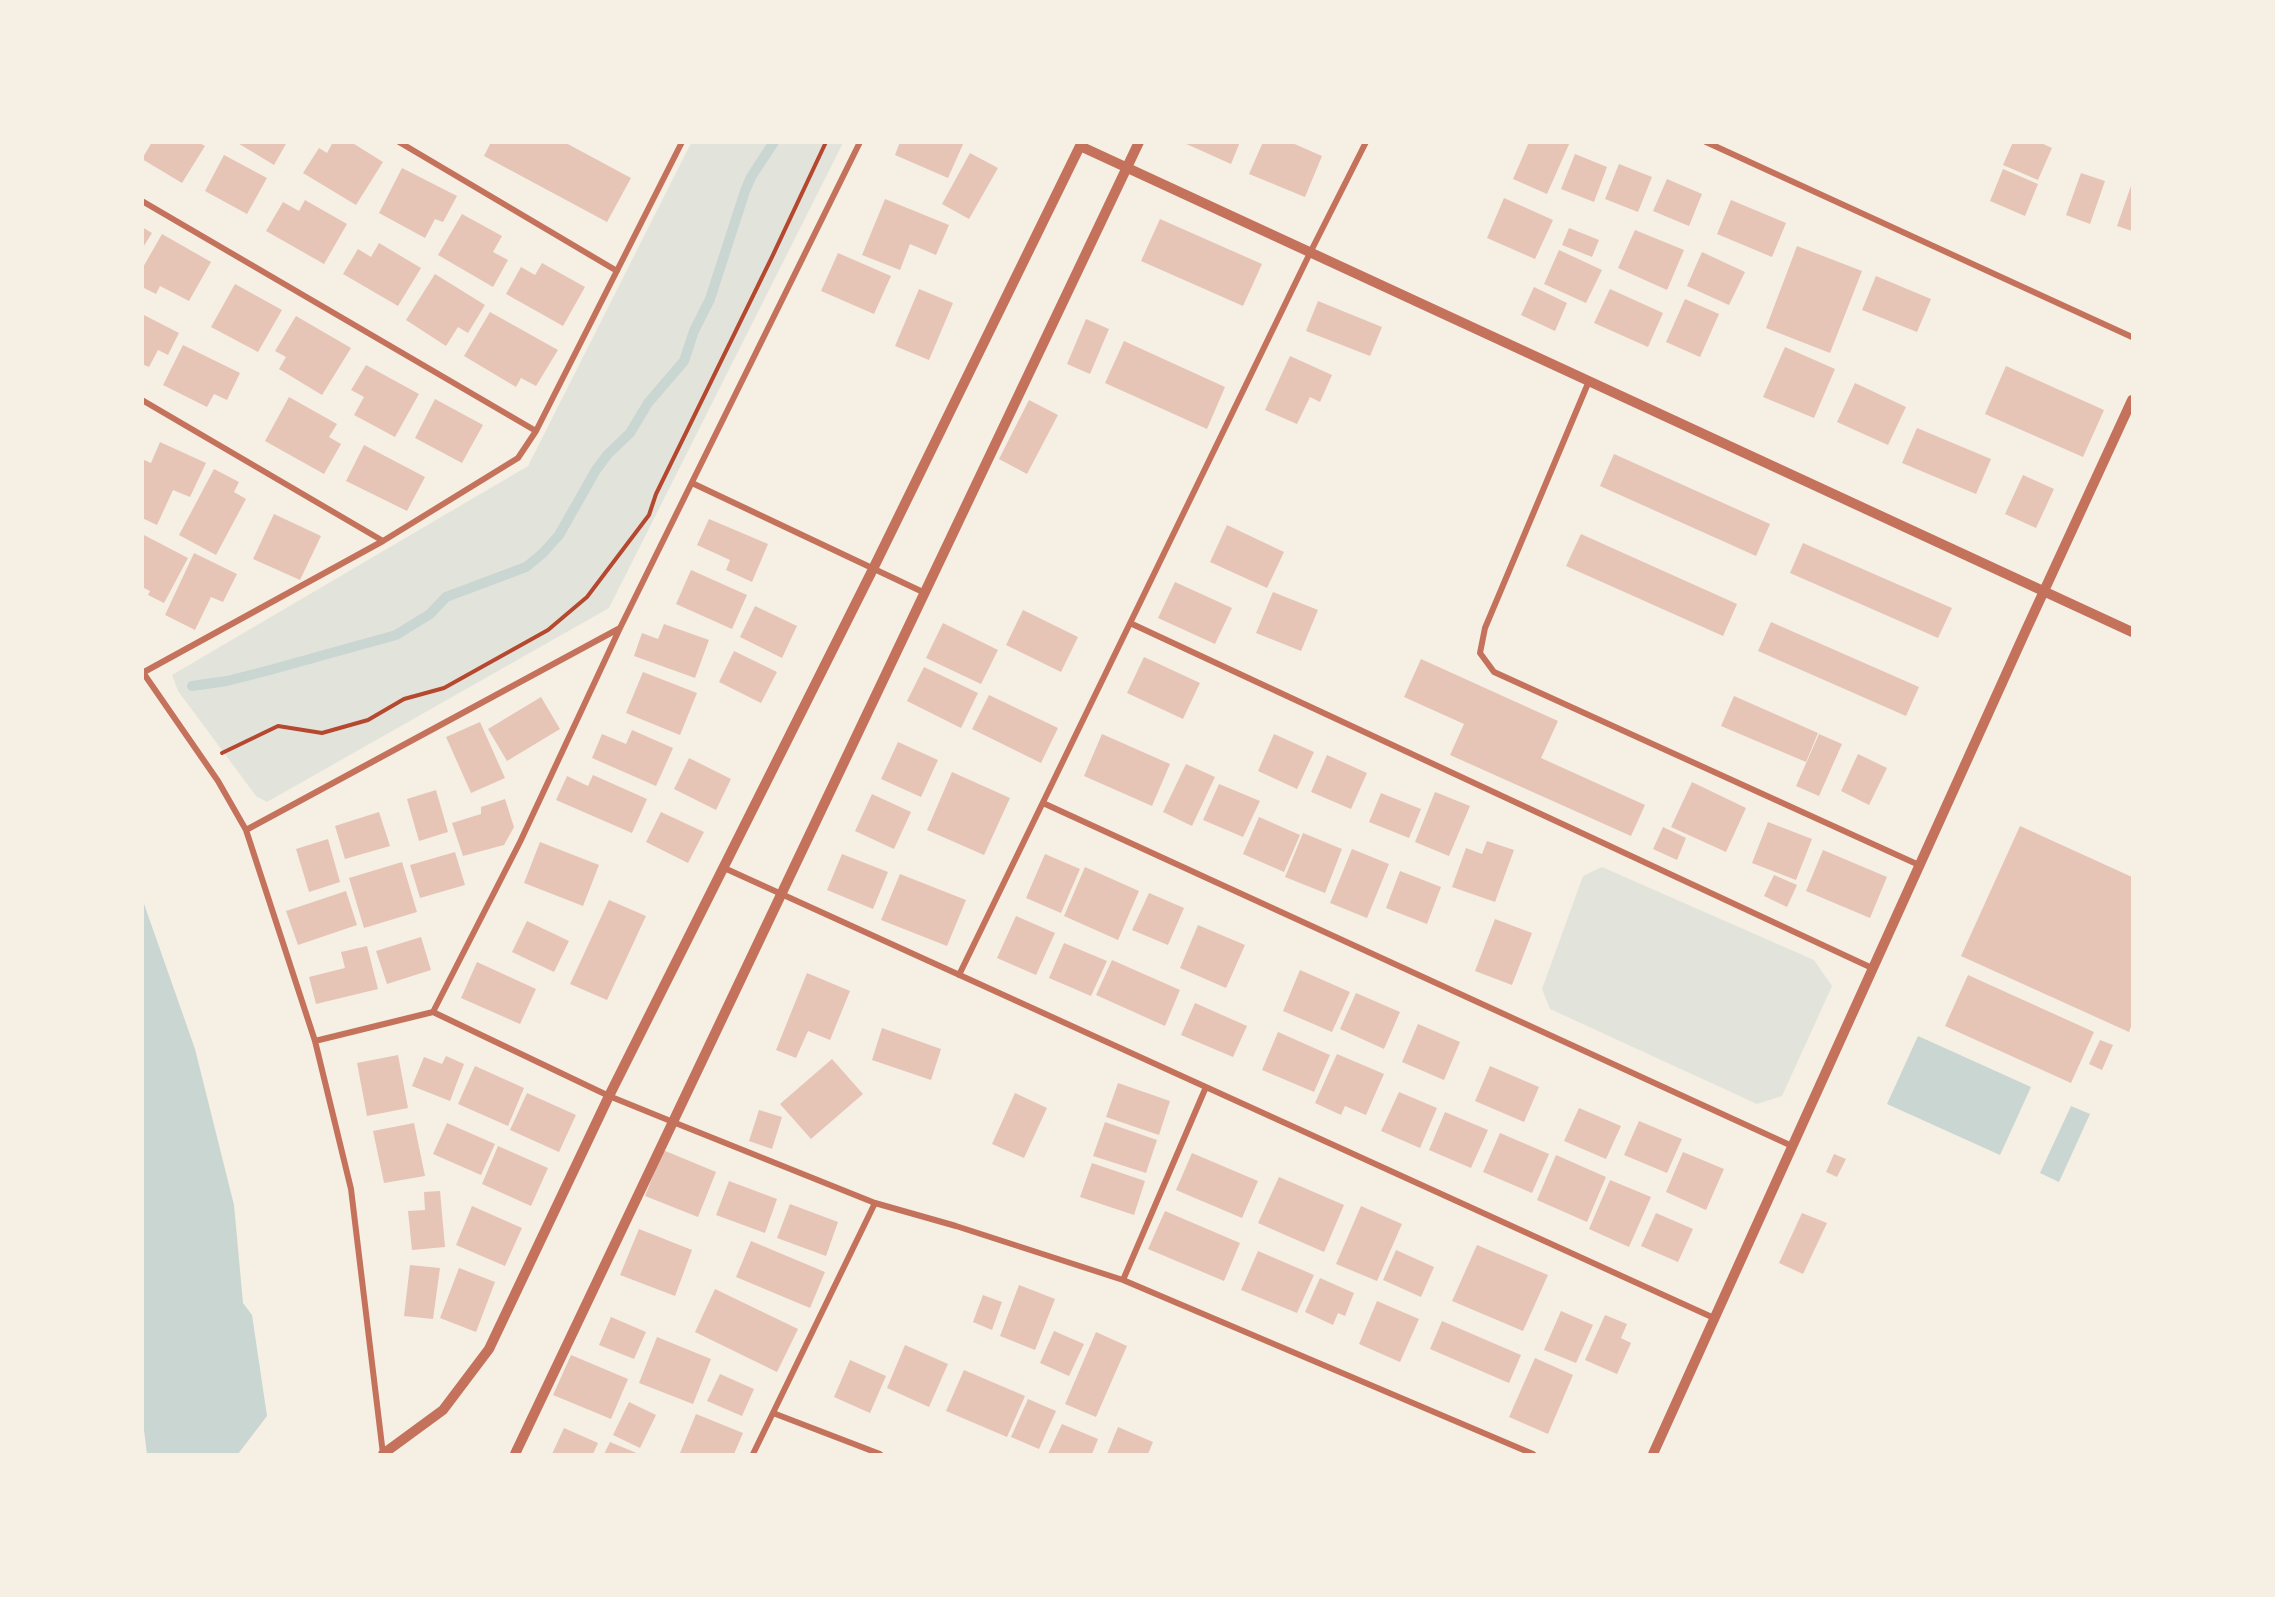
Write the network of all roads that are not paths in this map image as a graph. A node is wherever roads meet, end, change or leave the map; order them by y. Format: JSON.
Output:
{"nodes":[{"id":1,"x":399,"y":142,"type":"edge"},
{"id":2,"x":682,"y":142,"type":"edge"},
{"id":3,"x":860,"y":142,"type":"edge"},
{"id":4,"x":1139,"y":142,"type":"edge"},
{"id":5,"x":1366,"y":142,"type":"edge"},
{"id":6,"x":1706,"y":142,"type":"edge"},
{"id":7,"x":1081,"y":144,"type":"edge"},
{"id":8,"x":1127,"y":168,"type":"junction"},
{"id":9,"x":142,"y":201,"type":"edge"},
{"id":10,"x":1310,"y":253,"type":"junction"},
{"id":11,"x":617,"y":271,"type":"junction"},
{"id":12,"x":2133,"y":337,"type":"edge"},
{"id":13,"x":1589,"y":381,"type":"junction"},
{"id":14,"x":142,"y":400,"type":"edge"},
{"id":15,"x":2133,"y":400,"type":"edge"},
{"id":16,"x":536,"y":431,"type":"junction"},
{"id":17,"x":692,"y":483,"type":"junction"},
{"id":18,"x":383,"y":541,"type":"junction"},
{"id":19,"x":873,"y":568,"type":"junction"},
{"id":20,"x":2043,"y":590,"type":"junction"},
{"id":21,"x":925,"y":593,"type":"junction"},
{"id":22,"x":1130,"y":623,"type":"junction"},
{"id":23,"x":620,"y":628,"type":"junction"},
{"id":24,"x":2133,"y":632,"type":"edge"},
{"id":25,"x":143,"y":672,"type":"edge"},
{"id":26,"x":1043,"y":803,"type":"junction"},
{"id":27,"x":246,"y":830,"type":"junction"},
{"id":28,"x":1919,"y":865,"type":"junction"},
{"id":29,"x":722,"y":867,"type":"junction"},
{"id":30,"x":782,"y":894,"type":"junction"},
{"id":31,"x":1872,"y":968,"type":"junction"},
{"id":32,"x":959,"y":975,"type":"junction"},
{"id":33,"x":433,"y":1012,"type":"junction"},
{"id":34,"x":315,"y":1041,"type":"junction"},
{"id":35,"x":1206,"y":1087,"type":"junction"},
{"id":36,"x":609,"y":1096,"type":"junction"},
{"id":37,"x":673,"y":1122,"type":"junction"},
{"id":38,"x":1792,"y":1146,"type":"junction"},
{"id":39,"x":875,"y":1203,"type":"junction"},
{"id":40,"x":1123,"y":1280,"type":"junction"},
{"id":41,"x":1714,"y":1318,"type":"junction"},
{"id":42,"x":773,"y":1413,"type":"junction"},
{"id":43,"x":383,"y":1454,"type":"edge"},
{"id":44,"x":515,"y":1455,"type":"edge"},
{"id":45,"x":753,"y":1455,"type":"edge"},
{"id":46,"x":880,"y":1455,"type":"edge"},
{"id":47,"x":1533,"y":1455,"type":"edge"},
{"id":48,"x":1653,"y":1455,"type":"edge"}],
"edges":[{"from":1,"to":11,"type":"street"},
{"from":2,"to":11,"type":"street"},
{"from":3,"to":17,"type":"street"},
{"from":4,"to":8,"type":"street"},
{"from":5,"to":10,"type":"street"},
{"from":6,"to":12,"type":"street"},
{"from":7,"to":8,"type":"street"},
{"from":7,"to":19,"type":"street"},
{"from":8,"to":10,"type":"street"},
{"from":8,"to":21,"type":"street"},
{"from":9,"to":16,"type":"street"},
{"from":10,"to":13,"type":"street"},
{"from":10,"to":22,"type":"street"},
{"from":11,"to":16,"type":"street"},
{"from":13,"to":20,"type":"street"},
{"from":13,"to":28,"type":"street"},
{"from":14,"to":18,"type":"street"},
{"from":15,"to":20,"type":"street"},
{"from":16,"to":18,"type":"street"},
{"from":17,"to":19,"type":"street"},
{"from":17,"to":23,"type":"street"},
{"from":18,"to":25,"type":"street"},
{"from":19,"to":21,"type":"street"},
{"from":19,"to":29,"type":"street"},
{"from":20,"to":24,"type":"street"},
{"from":20,"to":28,"type":"street"},
{"from":21,"to":30,"type":"street"},
{"from":22,"to":26,"type":"street"},
{"from":22,"to":31,"type":"street"},
{"from":23,"to":27,"type":"street"},
{"from":23,"to":33,"type":"street"},
{"from":25,"to":27,"type":"street"},
{"from":26,"to":32,"type":"street"},
{"from":26,"to":38,"type":"street"},
{"from":27,"to":34,"type":"street"},
{"from":28,"to":31,"type":"street"},
{"from":29,"to":30,"type":"street"},
{"from":29,"to":36,"type":"street"},
{"from":30,"to":32,"type":"street"},
{"from":30,"to":37,"type":"street"},
{"from":31,"to":38,"type":"street"},
{"from":32,"to":35,"type":"street"},
{"from":33,"to":34,"type":"street"},
{"from":33,"to":36,"type":"street"},
{"from":34,"to":43,"type":"street"},
{"from":35,"to":40,"type":"street"},
{"from":35,"to":41,"type":"street"},
{"from":36,"to":37,"type":"street"},
{"from":36,"to":43,"type":"street"},
{"from":37,"to":39,"type":"street"},
{"from":37,"to":44,"type":"street"},
{"from":38,"to":41,"type":"street"},
{"from":39,"to":40,"type":"street"},
{"from":39,"to":42,"type":"street"},
{"from":40,"to":47,"type":"street"},
{"from":41,"to":48,"type":"street"},
{"from":42,"to":45,"type":"street"},
{"from":42,"to":46,"type":"street"}]}
